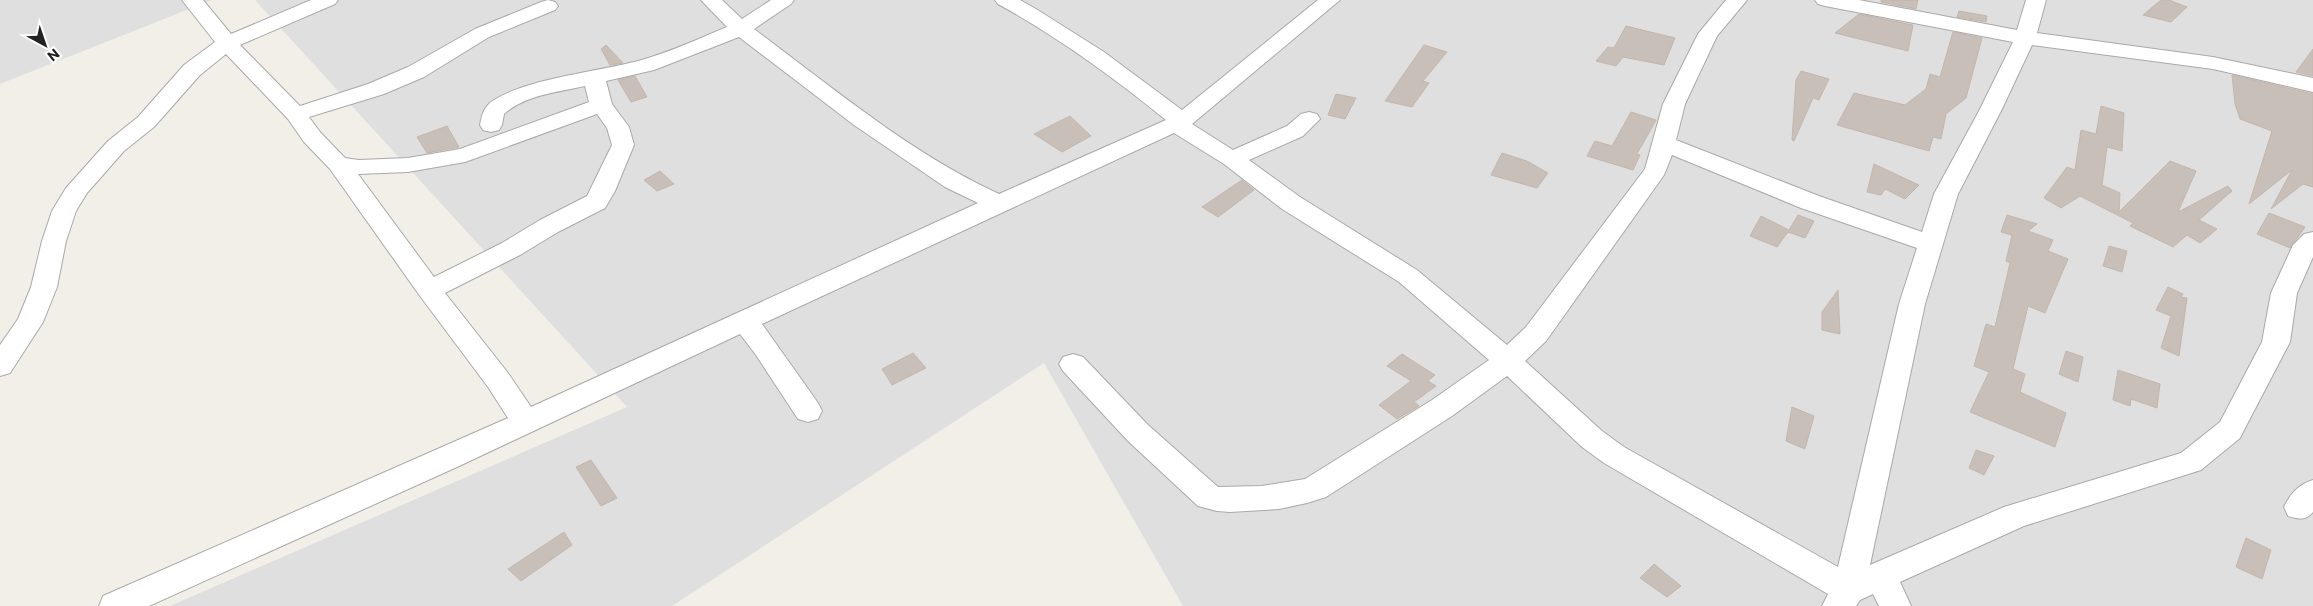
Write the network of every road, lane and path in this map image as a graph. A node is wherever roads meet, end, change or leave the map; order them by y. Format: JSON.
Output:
{"nodes":[{"id":1,"x":192,"y":0,"type":"edge"},
{"id":2,"x":328,"y":0,"type":"edge"},
{"id":3,"x":710,"y":0,"type":"edge"},
{"id":4,"x":784,"y":0,"type":"edge"},
{"id":5,"x":1005,"y":0,"type":"edge"},
{"id":6,"x":1050,"y":0,"type":"edge"},
{"id":7,"x":1330,"y":0,"type":"edge"},
{"id":8,"x":1737,"y":0,"type":"edge"},
{"id":9,"x":1825,"y":0,"type":"edge"},
{"id":10,"x":2036,"y":0,"type":"edge"},
{"id":11,"x":548,"y":6,"type":"dead end"},
{"id":12,"x":1026,"y":11,"type":"junction"},
{"id":13,"x":741,"y":29,"type":"junction"},
{"id":14,"x":2025,"y":38,"type":"junction"},
{"id":15,"x":228,"y":43,"type":"junction"},
{"id":16,"x":594,"y":78,"type":"junction"},
{"id":17,"x":2313,"y":85,"type":"edge"},
{"id":18,"x":601,"y":106,"type":"junction"},
{"id":19,"x":296,"y":114,"type":"junction"},
{"id":20,"x":1309,"y":119,"type":"dead end"},
{"id":21,"x":1178,"y":122,"type":"junction"},
{"id":22,"x":491,"y":125,"type":"dead end"},
{"id":23,"x":1664,"y":144,"type":"junction"},
{"id":24,"x":1232,"y":159,"type":"junction"},
{"id":25,"x":338,"y":164,"type":"junction"},
{"id":26,"x":999,"y":203,"type":"junction"},
{"id":27,"x":2313,"y":240,"type":"edge"},
{"id":28,"x":1931,"y":244,"type":"junction"},
{"id":29,"x":429,"y":290,"type":"junction"},
{"id":30,"x":745,"y":322,"type":"junction"},
{"id":31,"x":1508,"y":361,"type":"junction"},
{"id":32,"x":1073,"y":364,"type":"dead end"},
{"id":33,"x":0,"y":366,"type":"edge"},
{"id":34,"x":808,"y":411,"type":"dead end"},
{"id":35,"x":525,"y":422,"type":"junction"},
{"id":36,"x":1881,"y":576,"type":"junction"},
{"id":37,"x":1843,"y":598,"type":"edge"},
{"id":38,"x":115,"y":606,"type":"edge"},
{"id":39,"x":1894,"y":606,"type":"edge"}],
"edges":[{"from":1,"to":15,"type":"street"},
{"from":2,"to":15,"type":"street"},
{"from":3,"to":13,"type":"street"},
{"from":4,"to":13,"type":"street"},
{"from":5,"to":12,"type":"street"},
{"from":6,"to":12,"type":"street"},
{"from":7,"to":21,"type":"street"},
{"from":8,"to":23,"type":"street"},
{"from":9,"to":14,"type":"street"},
{"from":10,"to":14,"type":"street"},
{"from":11,"to":19,"type":"street"},
{"from":12,"to":21,"type":"street"},
{"from":13,"to":16,"type":"street"},
{"from":13,"to":26,"type":"street"},
{"from":14,"to":17,"type":"street"},
{"from":14,"to":28,"type":"street"},
{"from":15,"to":19,"type":"street"},
{"from":15,"to":33,"type":"street"},
{"from":16,"to":18,"type":"street"},
{"from":16,"to":22,"type":"street"},
{"from":18,"to":25,"type":"street"},
{"from":18,"to":29,"type":"street"},
{"from":19,"to":25,"type":"street"},
{"from":20,"to":24,"type":"street"},
{"from":21,"to":24,"type":"street"},
{"from":21,"to":26,"type":"street"},
{"from":23,"to":28,"type":"street"},
{"from":23,"to":31,"type":"street"},
{"from":24,"to":31,"type":"street"},
{"from":25,"to":29,"type":"street"},
{"from":26,"to":30,"type":"street"},
{"from":27,"to":36,"type":"street"},
{"from":28,"to":37,"type":"street"},
{"from":29,"to":35,"type":"street"},
{"from":30,"to":34,"type":"street"},
{"from":30,"to":35,"type":"street"},
{"from":31,"to":32,"type":"street"},
{"from":31,"to":37,"type":"street"},
{"from":35,"to":38,"type":"street"},
{"from":36,"to":37,"type":"street"},
{"from":36,"to":39,"type":"street"}]}
